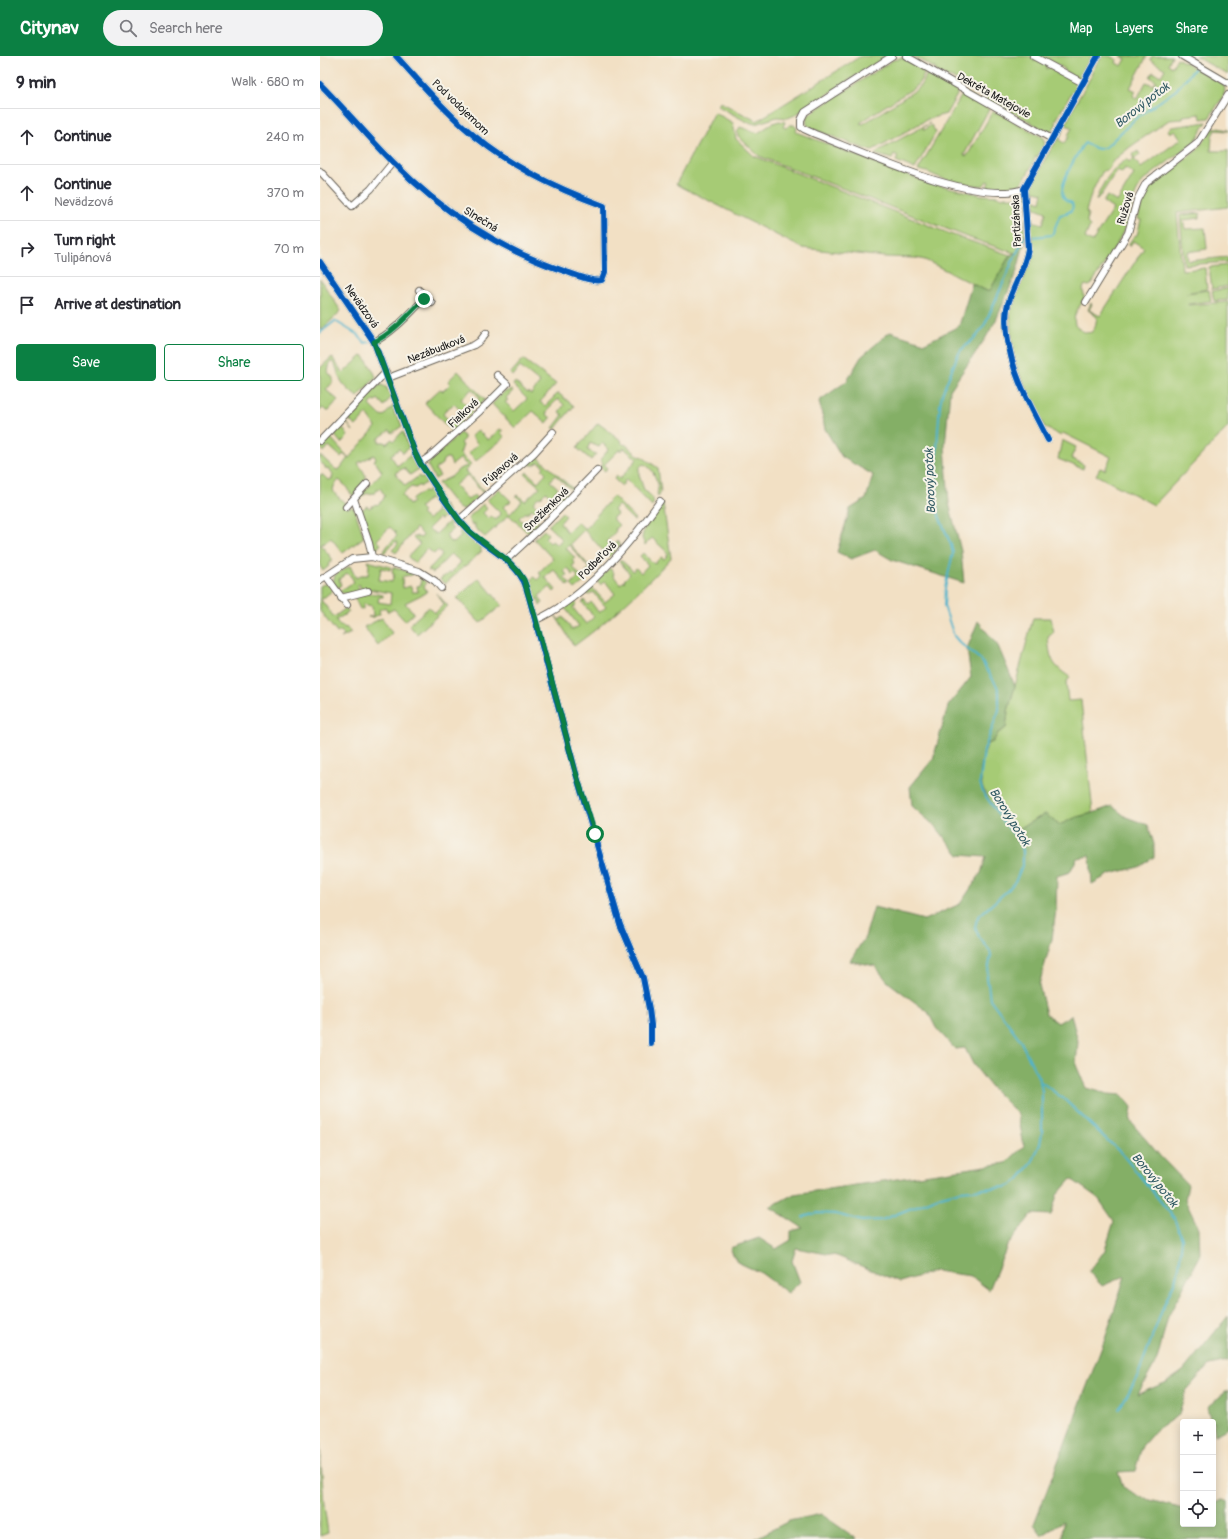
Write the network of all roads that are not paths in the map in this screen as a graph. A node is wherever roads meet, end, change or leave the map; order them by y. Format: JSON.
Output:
{"nodes":[{"id":1,"x":396,"y":56,"type":"edge"},
{"id":2,"x":892,"y":56,"type":"edge"},
{"id":3,"x":906,"y":56,"type":"edge"},
{"id":4,"x":1033,"y":56,"type":"edge"},
{"id":5,"x":1098,"y":56,"type":"edge"},
{"id":6,"x":1182,"y":56,"type":"edge"},
{"id":7,"x":1083,"y":83,"type":"junction"},
{"id":8,"x":1228,"y":83,"type":"edge"},
{"id":9,"x":320,"y":84,"type":"edge"},
{"id":10,"x":1228,"y":96,"type":"edge"},
{"id":11,"x":1052,"y":139,"type":"junction"},
{"id":12,"x":393,"y":162,"type":"junction"},
{"id":13,"x":320,"y":171,"type":"edge"},
{"id":14,"x":1024,"y":189,"type":"junction"},
{"id":15,"x":604,"y":206,"type":"joint"},
{"id":16,"x":320,"y":262,"type":"edge"},
{"id":17,"x":419,"y":290,"type":"dead end"},
{"id":18,"x":426,"y":297,"type":"junction"},
{"id":19,"x":1086,"y":302,"type":"dead end"},
{"id":20,"x":432,"y":304,"type":"dead end"},
{"id":21,"x":486,"y":333,"type":"dead end"},
{"id":22,"x":374,"y":342,"type":"junction"},
{"id":23,"x":387,"y":375,"type":"junction"},
{"id":24,"x":497,"y":375,"type":"dead end"},
{"id":25,"x":553,"y":432,"type":"dead end"},
{"id":26,"x":1048,"y":440,"type":"dead end"},
{"id":27,"x":320,"y":441,"type":"edge"},
{"id":28,"x":420,"y":463,"type":"junction"},
{"id":29,"x":598,"y":470,"type":"dead end"},
{"id":30,"x":367,"y":484,"type":"dead end"},
{"id":31,"x":354,"y":499,"type":"junction"},
{"id":32,"x":660,"y":501,"type":"dead end"},
{"id":33,"x":346,"y":507,"type":"dead end"},
{"id":34,"x":459,"y":520,"type":"junction"},
{"id":35,"x":372,"y":556,"type":"junction"},
{"id":36,"x":506,"y":560,"type":"junction"},
{"id":37,"x":326,"y":576,"type":"junction"},
{"id":38,"x":320,"y":580,"type":"edge"},
{"id":39,"x":442,"y":588,"type":"dead end"},
{"id":40,"x":368,"y":591,"type":"dead end"},
{"id":41,"x":341,"y":598,"type":"junction"},
{"id":42,"x":347,"y":605,"type":"dead end"},
{"id":43,"x":536,"y":624,"type":"junction"},
{"id":44,"x":651,"y":1043,"type":"dead end"}],
"edges":[{"from":1,"to":15,"type":"street","name":"Pod vodojemom"},
{"from":2,"to":14,"type":"street","name":"Partizánska"},
{"from":3,"to":11,"type":"street","name":"Dekréta Matejovie"},
{"from":4,"to":7,"type":"street"},
{"from":5,"to":7,"type":"street","name":"Partizánska"},
{"from":6,"to":8,"type":"street"},
{"from":7,"to":11,"type":"street","name":"Partizánska"},
{"from":9,"to":12,"type":"street","name":"Slnečná"},
{"from":10,"to":19,"type":"street","name":"Ružová"},
{"from":11,"to":14,"type":"street","name":"Partizánska"},
{"from":12,"to":13,"type":"street"},
{"from":12,"to":15,"type":"street","name":"Slnečná"},
{"from":14,"to":26,"type":"street","name":"Partizánska"},
{"from":16,"to":22,"type":"street","name":"Nevädzová"},
{"from":17,"to":18,"type":"street"},
{"from":18,"to":20,"type":"street"},
{"from":18,"to":22,"type":"street"},
{"from":21,"to":23,"type":"street","name":"Nezábudková"},
{"from":22,"to":23,"type":"street","name":"Nevädzová"},
{"from":23,"to":27,"type":"street","name":"Nezábudková"},
{"from":23,"to":28,"type":"street","name":"Nevädzová"},
{"from":24,"to":28,"type":"street","name":"Fialková"},
{"from":25,"to":34,"type":"street","name":"Púpavová"},
{"from":28,"to":34,"type":"street","name":"Nevädzová"},
{"from":29,"to":36,"type":"street","name":"Snežienková"},
{"from":30,"to":31,"type":"street"},
{"from":31,"to":33,"type":"street"},
{"from":31,"to":35,"type":"street"},
{"from":32,"to":43,"type":"street","name":"Podbeľová"},
{"from":34,"to":36,"type":"street","name":"Nevädzová"},
{"from":35,"to":37,"type":"street"},
{"from":35,"to":39,"type":"street"},
{"from":36,"to":43,"type":"street","name":"Nevädzová"},
{"from":37,"to":38,"type":"street"},
{"from":37,"to":41,"type":"street"},
{"from":40,"to":41,"type":"street"},
{"from":41,"to":42,"type":"street"},
{"from":43,"to":44,"type":"street","name":"Nevädzová"}]}
